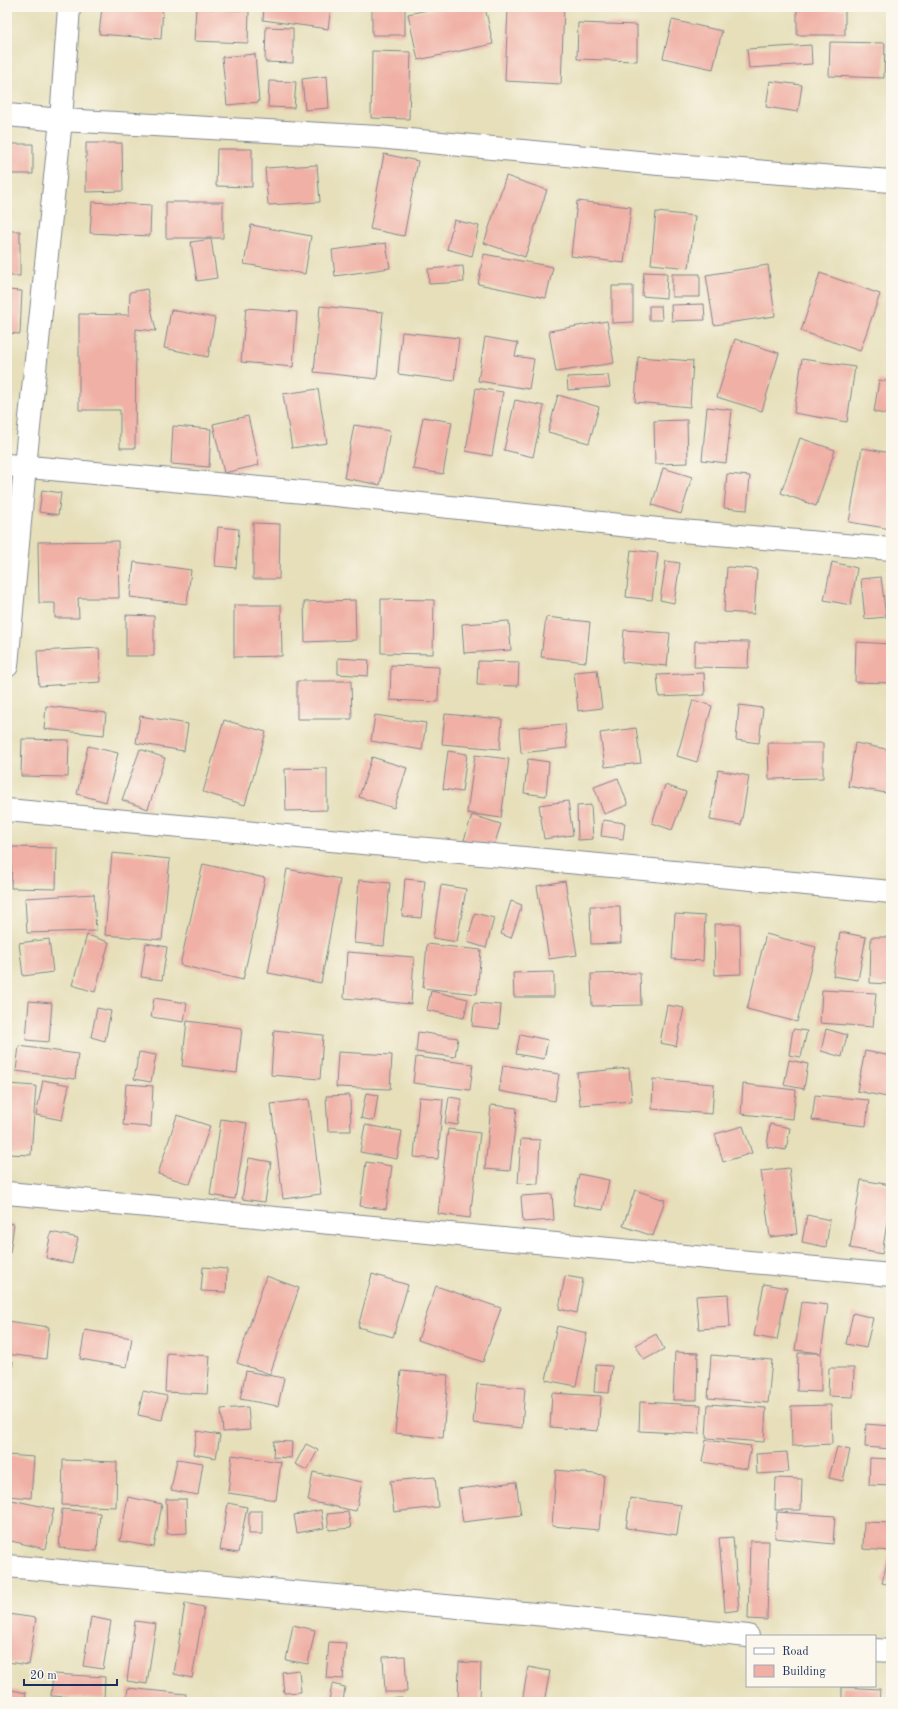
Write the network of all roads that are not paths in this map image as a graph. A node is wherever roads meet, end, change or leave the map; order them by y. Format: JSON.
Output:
{"nodes":[{"id":1,"x":69,"y":7,"type":"edge"},
{"id":2,"x":7,"y":115,"type":"edge"},
{"id":3,"x":62,"y":120,"type":"junction"},
{"id":4,"x":891,"y":181,"type":"edge"},
{"id":5,"x":16,"y":466,"type":"edge"},
{"id":6,"x":891,"y":549,"type":"edge"},
{"id":7,"x":7,"y":666,"type":"edge"},
{"id":8,"x":7,"y":810,"type":"edge"},
{"id":9,"x":891,"y":892,"type":"edge"},
{"id":10,"x":7,"y":1192,"type":"edge"},
{"id":11,"x":891,"y":1275,"type":"edge"},
{"id":12,"x":7,"y":1566,"type":"edge"},
{"id":13,"x":746,"y":1636,"type":"edge"},
{"id":14,"x":876,"y":1650,"type":"edge"},
{"id":15,"x":891,"y":1651,"type":"edge"}],
"edges":[{"from":1,"to":3,"type":"street"},
{"from":2,"to":3,"type":"street"},
{"from":3,"to":4,"type":"street"},
{"from":3,"to":5,"type":"street"},
{"from":5,"to":6,"type":"street"},
{"from":5,"to":7,"type":"street"},
{"from":8,"to":9,"type":"street"},
{"from":10,"to":11,"type":"street"},
{"from":12,"to":13,"type":"street"},
{"from":14,"to":15,"type":"street"}]}
